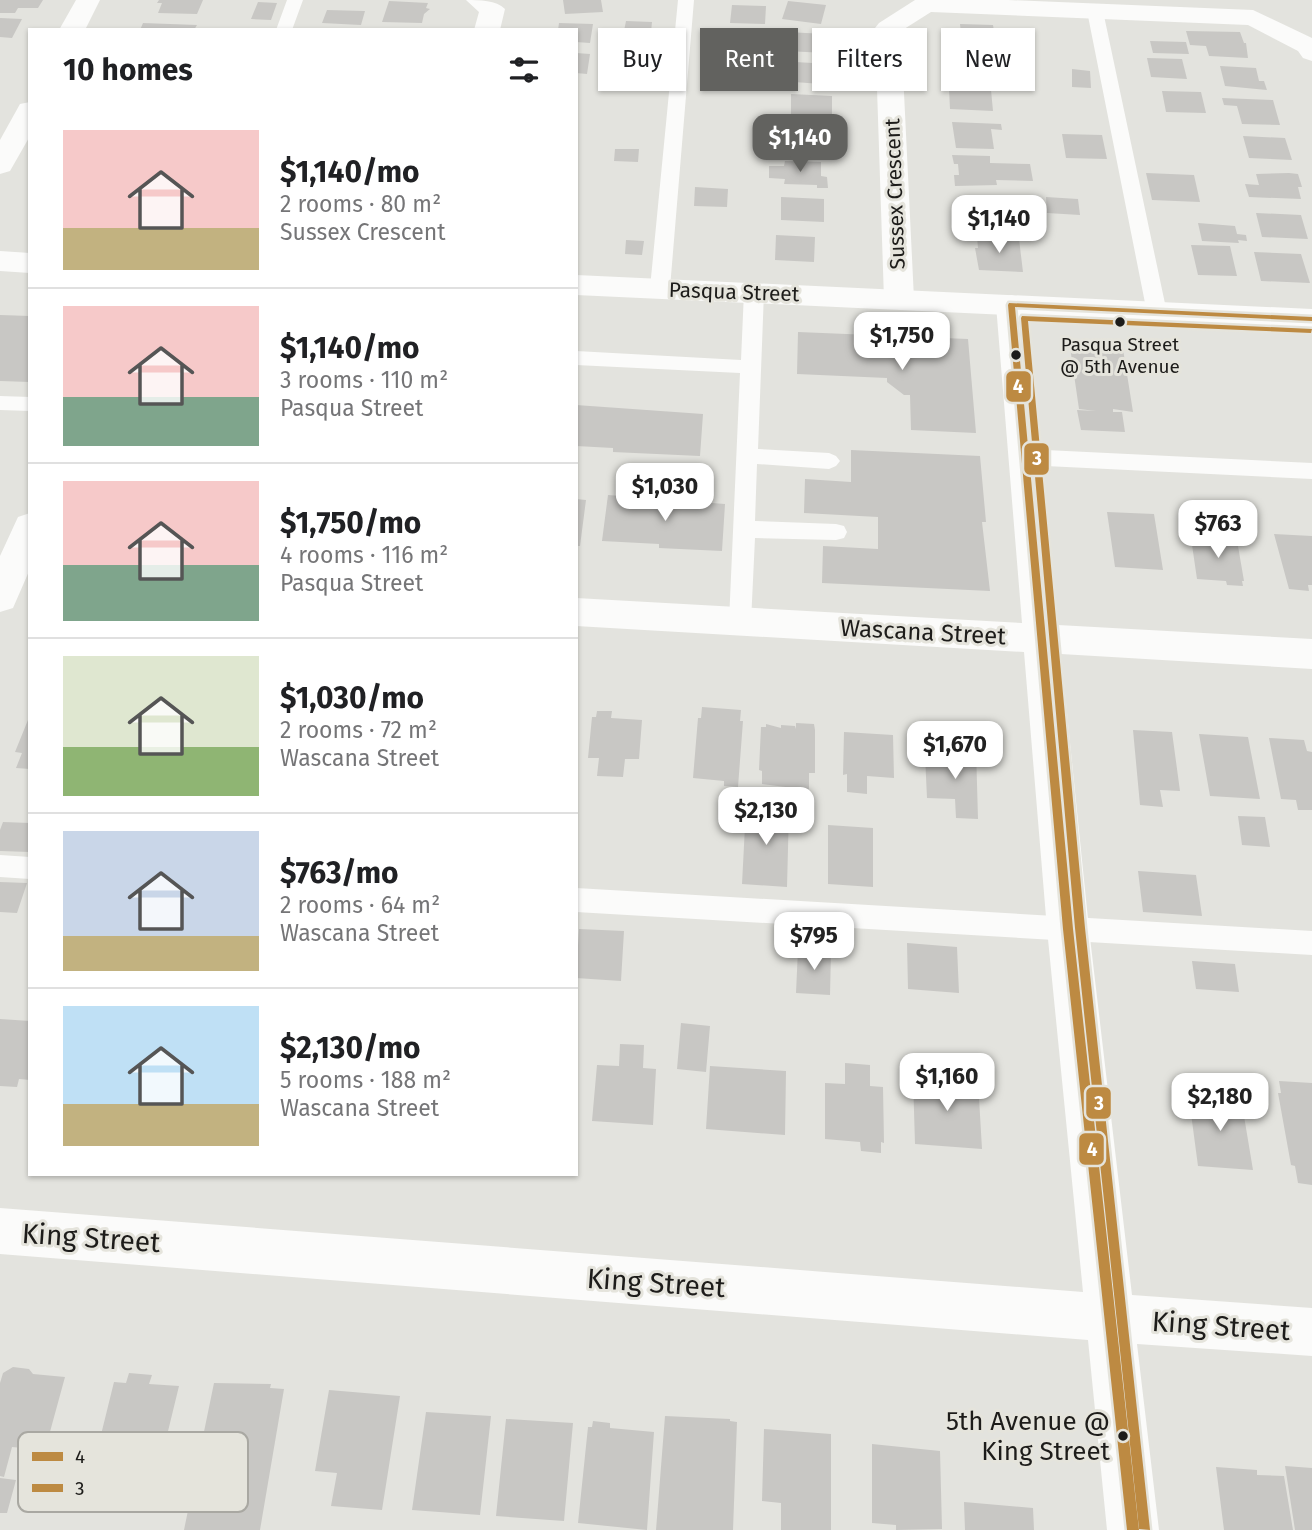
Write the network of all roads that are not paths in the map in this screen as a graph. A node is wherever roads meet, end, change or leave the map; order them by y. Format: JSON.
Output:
{"nodes":[{"id":1,"x":88,"y":0,"type":"edge"},
{"id":2,"x":295,"y":0,"type":"edge"},
{"id":3,"x":478,"y":0,"type":"edge"},
{"id":4,"x":686,"y":0,"type":"edge"},
{"id":5,"x":1095,"y":11,"type":"junction"},
{"id":6,"x":73,"y":28,"type":"edge"},
{"id":7,"x":285,"y":28,"type":"edge"},
{"id":8,"x":487,"y":28,"type":"edge"},
{"id":9,"x":1312,"y":53,"type":"edge"},
{"id":10,"x":28,"y":114,"type":"edge"},
{"id":11,"x":0,"y":165,"type":"edge"},
{"id":12,"x":0,"y":261,"type":"edge"},
{"id":13,"x":28,"y":263,"type":"edge"},
{"id":14,"x":578,"y":285,"type":"edge"},
{"id":15,"x":660,"y":288,"type":"junction"},
{"id":16,"x":754,"y":292,"type":"junction"},
{"id":17,"x":899,"y":299,"type":"junction"},
{"id":18,"x":1011,"y":306,"type":"junction"},
{"id":19,"x":1157,"y":313,"type":"junction"},
{"id":20,"x":1312,"y":319,"type":"edge"},
{"id":21,"x":578,"y":358,"type":"edge"},
{"id":22,"x":749,"y":367,"type":"junction"},
{"id":23,"x":0,"y":403,"type":"edge"},
{"id":24,"x":28,"y":404,"type":"edge"},
{"id":25,"x":745,"y":456,"type":"junction"},
{"id":26,"x":1026,"y":457,"type":"junction"},
{"id":27,"x":829,"y":461,"type":"dead end"},
{"id":28,"x":1312,"y":471,"type":"edge"},
{"id":29,"x":744,"y":530,"type":"junction"},
{"id":30,"x":836,"y":531,"type":"dead end"},
{"id":31,"x":28,"y":532,"type":"edge"},
{"id":32,"x":9,"y":584,"type":"edge"},
{"id":33,"x":578,"y":612,"type":"edge"},
{"id":34,"x":740,"y":622,"type":"junction"},
{"id":35,"x":1043,"y":639,"type":"junction"},
{"id":36,"x":1312,"y":654,"type":"edge"},
{"id":37,"x":0,"y":866,"type":"edge"},
{"id":38,"x":28,"y":868,"type":"edge"},
{"id":39,"x":578,"y":900,"type":"edge"},
{"id":40,"x":1068,"y":929,"type":"junction"},
{"id":41,"x":1312,"y":943,"type":"edge"},
{"id":42,"x":0,"y":1231,"type":"edge"},
{"id":43,"x":1111,"y":1318,"type":"junction"},
{"id":44,"x":1312,"y":1332,"type":"edge"},
{"id":45,"x":1133,"y":1530,"type":"edge"}],
"edges":[{"from":1,"to":6,"type":"street"},
{"from":2,"to":7,"type":"lane"},
{"from":3,"to":8,"type":"street"},
{"from":4,"to":15,"type":"lane"},
{"from":5,"to":9,"type":"street","name":"Sussex Crescent"},
{"from":5,"to":17,"type":"street","name":"Sussex Crescent"},
{"from":5,"to":19,"type":"lane"},
{"from":10,"to":11,"type":"street"},
{"from":12,"to":13,"type":"street"},
{"from":14,"to":15,"type":"street","name":"Pasqua Street"},
{"from":15,"to":16,"type":"street","name":"Pasqua Street"},
{"from":16,"to":17,"type":"street","name":"Pasqua Street"},
{"from":16,"to":22,"type":"lane"},
{"from":17,"to":18,"type":"street","name":"Pasqua Street"},
{"from":18,"to":19,"type":"street","name":"Pasqua Street"},
{"from":18,"to":26,"type":"street"},
{"from":19,"to":20,"type":"street","name":"Pasqua Street"},
{"from":21,"to":22,"type":"lane"},
{"from":22,"to":25,"type":"lane"},
{"from":23,"to":24,"type":"lane"},
{"from":25,"to":27,"type":"lane"},
{"from":25,"to":29,"type":"lane"},
{"from":26,"to":28,"type":"lane"},
{"from":26,"to":35,"type":"street"},
{"from":29,"to":30,"type":"lane"},
{"from":29,"to":34,"type":"lane"},
{"from":31,"to":32,"type":"street"},
{"from":33,"to":34,"type":"street","name":"Wascana Street"},
{"from":34,"to":35,"type":"street","name":"Wascana Street"},
{"from":35,"to":36,"type":"street","name":"Wascana Street"},
{"from":35,"to":40,"type":"street"},
{"from":37,"to":38,"type":"lane"},
{"from":39,"to":40,"type":"lane"},
{"from":40,"to":41,"type":"lane"},
{"from":40,"to":43,"type":"street"},
{"from":42,"to":43,"type":"street","name":"King Street"},
{"from":43,"to":44,"type":"street","name":"King Street"},
{"from":43,"to":45,"type":"street"}]}
